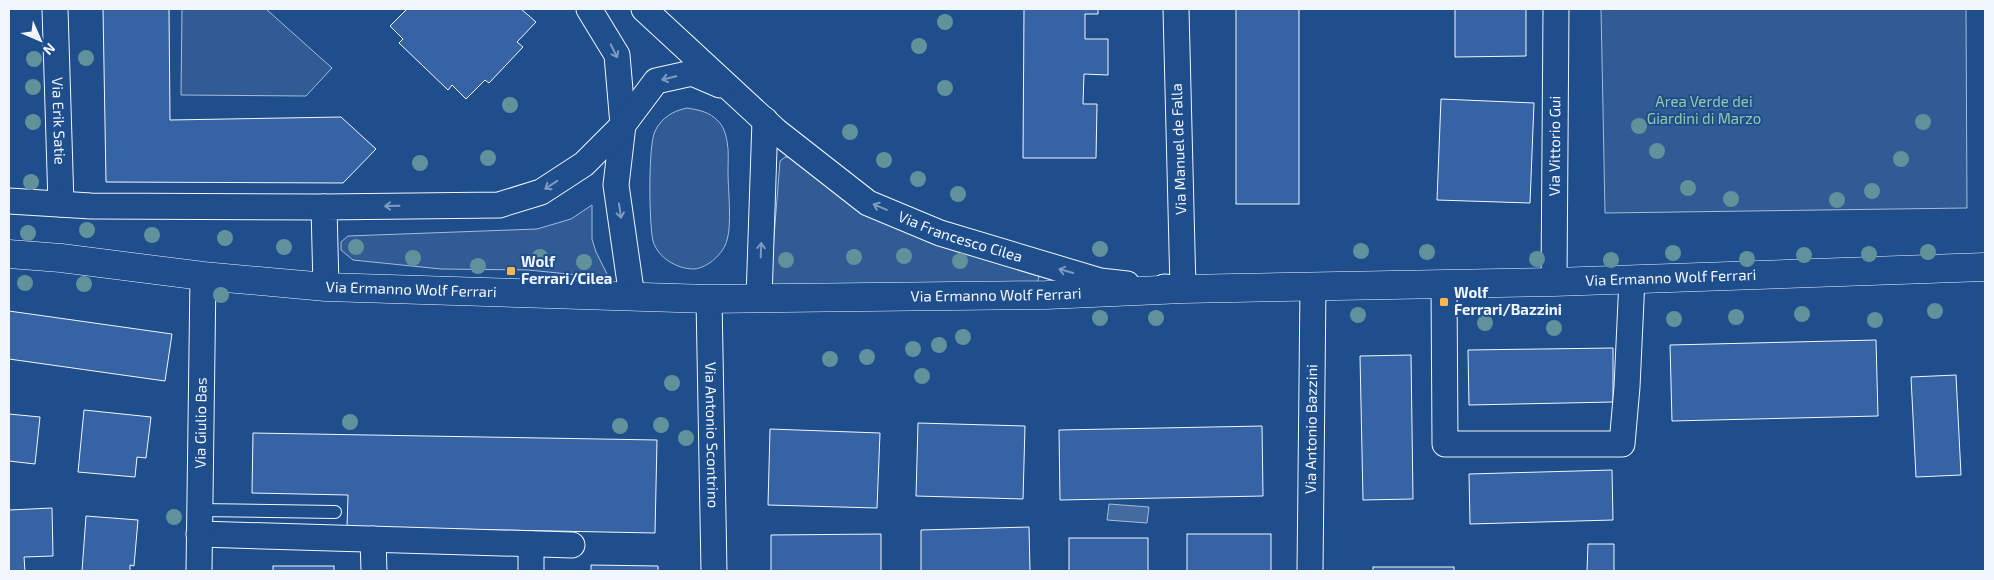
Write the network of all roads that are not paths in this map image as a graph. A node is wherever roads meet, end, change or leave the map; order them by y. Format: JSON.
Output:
{"nodes":[{"id":1,"x":55,"y":9,"type":"edge"},
{"id":2,"x":589,"y":9,"type":"edge"},
{"id":3,"x":644,"y":9,"type":"edge"},
{"id":4,"x":1176,"y":9,"type":"edge"},
{"id":5,"x":1556,"y":9,"type":"edge"},
{"id":6,"x":731,"y":90,"type":"junction"},
{"id":7,"x":765,"y":120,"type":"junction"},
{"id":8,"x":624,"y":125,"type":"junction"},
{"id":9,"x":9,"y":201,"type":"edge"},
{"id":10,"x":60,"y":204,"type":"junction"},
{"id":11,"x":324,"y":207,"type":"junction"},
{"id":12,"x":9,"y":254,"type":"edge"},
{"id":13,"x":1985,"y":267,"type":"edge"},
{"id":14,"x":203,"y":276,"type":"junction"},
{"id":15,"x":1632,"y":279,"type":"junction"},
{"id":16,"x":1554,"y":282,"type":"junction"},
{"id":17,"x":1444,"y":284,"type":"junction"},
{"id":18,"x":326,"y":287,"type":"junction"},
{"id":19,"x":1314,"y":287,"type":"junction"},
{"id":20,"x":1183,"y":289,"type":"junction"},
{"id":21,"x":632,"y":297,"type":"junction"},
{"id":22,"x":759,"y":298,"type":"junction"},
{"id":23,"x":709,"y":299,"type":"junction"},
{"id":24,"x":200,"y":510,"type":"junction"},
{"id":25,"x":335,"y":512,"type":"dead end"},
{"id":26,"x":199,"y":534,"type":"junction"},
{"id":27,"x":373,"y":539,"type":"junction"},
{"id":28,"x":531,"y":544,"type":"junction"},
{"id":29,"x":572,"y":545,"type":"dead end"},
{"id":30,"x":199,"y":571,"type":"edge"},
{"id":31,"x":374,"y":571,"type":"edge"},
{"id":32,"x":531,"y":571,"type":"edge"},
{"id":33,"x":714,"y":571,"type":"edge"},
{"id":34,"x":1310,"y":571,"type":"edge"}],
"edges":[{"from":1,"to":10,"type":"street","name":"Via Erik Satie"},
{"from":2,"to":8,"type":"street","one_way":true},
{"from":3,"to":6,"type":"street","name":"Via Francesco Cilea"},
{"from":4,"to":20,"type":"street","name":"Via Manuel de Falla"},
{"from":5,"to":16,"type":"street","name":"Via Vittorio Gui"},
{"from":6,"to":7,"type":"street","name":"Via Francesco Cilea"},
{"from":6,"to":8,"type":"street","one_way":true},
{"from":20,"to":7,"type":"street","name":"Via Francesco Cilea","one_way":true},
{"from":22,"to":7,"type":"street","one_way":true},
{"from":8,"to":11,"type":"street","one_way":true},
{"from":8,"to":21,"type":"street","one_way":true},
{"from":9,"to":10,"type":"street"},
{"from":10,"to":11,"type":"street"},
{"from":11,"to":18,"type":"street"},
{"from":12,"to":14,"type":"street","name":"Via Ermanno Wolf Ferrari"},
{"from":13,"to":15,"type":"street","name":"Via Ermanno Wolf Ferrari"},
{"from":14,"to":18,"type":"street","name":"Via Ermanno Wolf Ferrari"},
{"from":14,"to":24,"type":"street","name":"Via Giulio Bas"},
{"from":15,"to":16,"type":"street","name":"Via Ermanno Wolf Ferrari"},
{"from":15,"to":17,"type":"street"},
{"from":16,"to":17,"type":"street","name":"Via Ermanno Wolf Ferrari"},
{"from":17,"to":19,"type":"street","name":"Via Ermanno Wolf Ferrari"},
{"from":18,"to":21,"type":"street","name":"Via Ermanno Wolf Ferrari"},
{"from":19,"to":20,"type":"street","name":"Via Ermanno Wolf Ferrari"},
{"from":19,"to":34,"type":"street","name":"Via Antonio Bazzini"},
{"from":20,"to":22,"type":"street","name":"Via Ermanno Wolf Ferrari"},
{"from":21,"to":23,"type":"street","name":"Via Ermanno Wolf Ferrari"},
{"from":22,"to":23,"type":"street","name":"Via Ermanno Wolf Ferrari"},
{"from":23,"to":33,"type":"street","name":"Via Antonio Scontrino"},
{"from":24,"to":25,"type":"lane"},
{"from":24,"to":26,"type":"street","name":"Via Giulio Bas"},
{"from":26,"to":27,"type":"street"},
{"from":26,"to":30,"type":"street","name":"Via Giulio Bas"},
{"from":27,"to":28,"type":"street"},
{"from":27,"to":31,"type":"street"},
{"from":28,"to":29,"type":"street"},
{"from":28,"to":32,"type":"street"}]}
